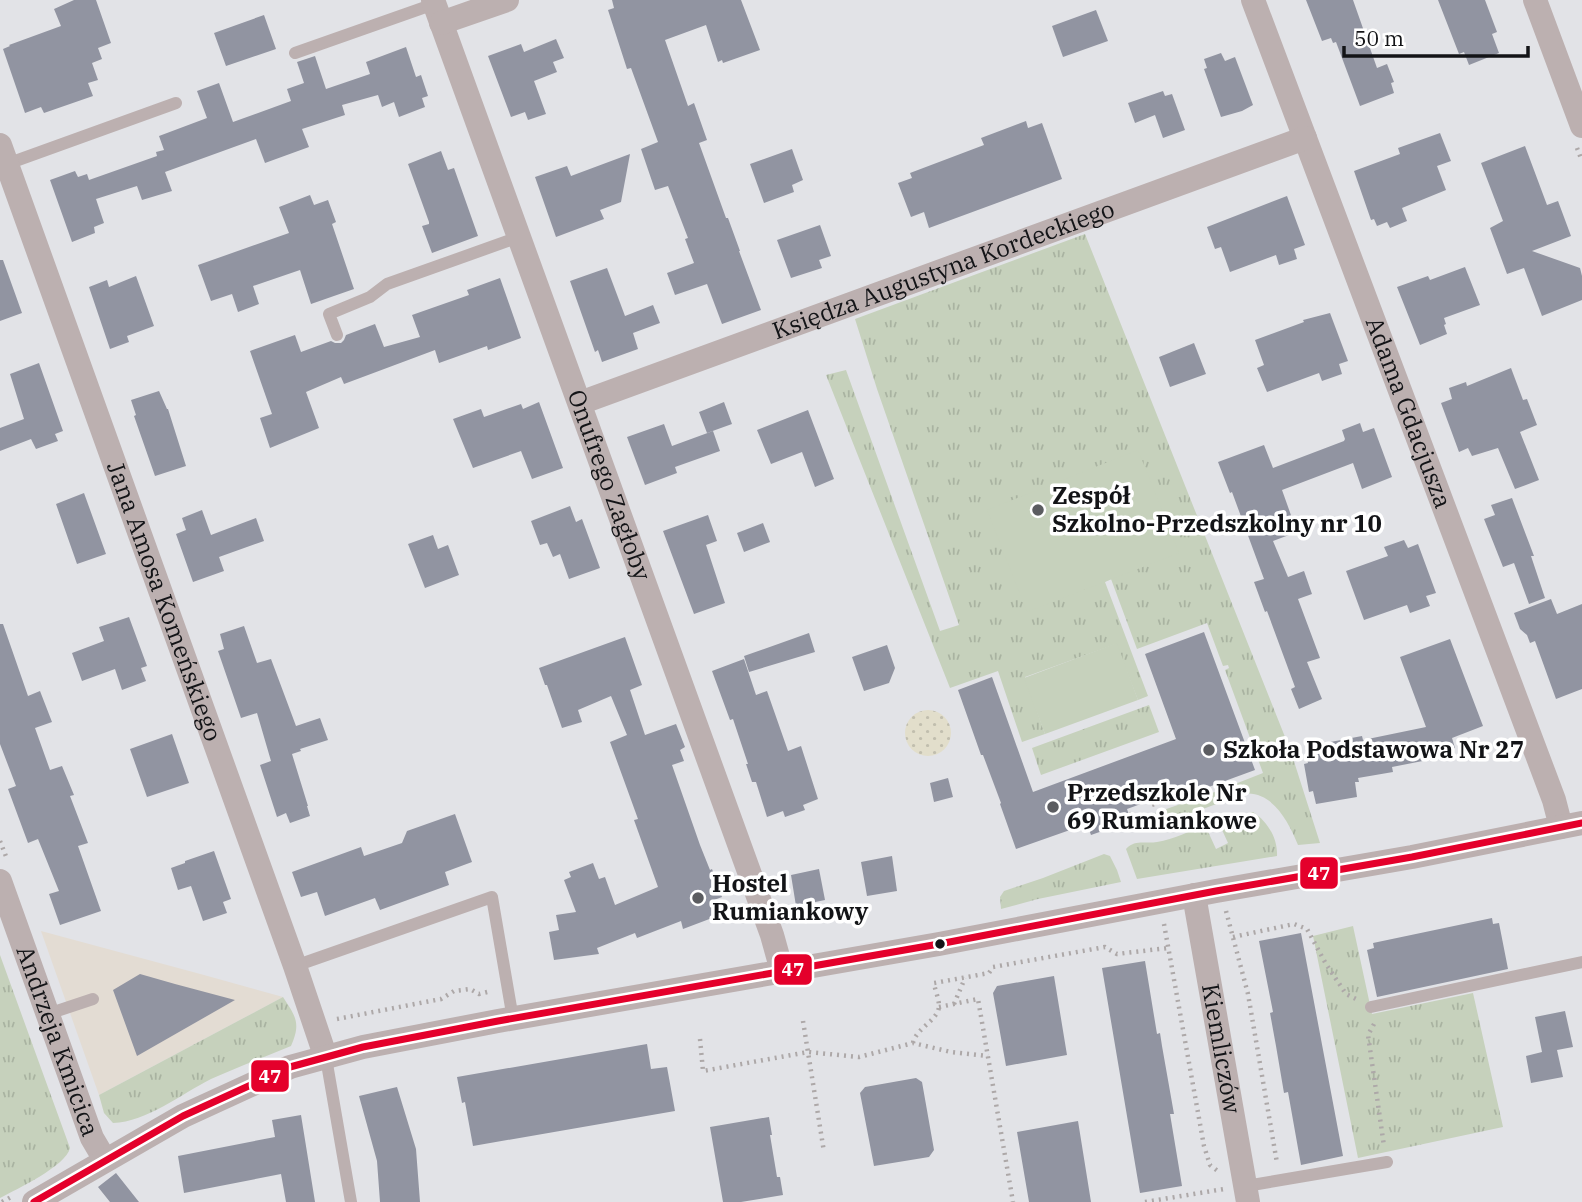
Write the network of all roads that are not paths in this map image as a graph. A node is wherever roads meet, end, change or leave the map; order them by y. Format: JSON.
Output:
{"nodes":[{"id":1,"x":507,"y":0,"type":"edge"},
{"id":2,"x":1253,"y":0,"type":"edge"},
{"id":3,"x":1535,"y":0,"type":"edge"},
{"id":4,"x":436,"y":9,"type":"edge"},
{"id":5,"x":295,"y":54,"type":"dead end"},
{"id":6,"x":176,"y":103,"type":"dead end"},
{"id":7,"x":1582,"y":126,"type":"edge"},
{"id":8,"x":1305,"y":138,"type":"junction"},
{"id":9,"x":3,"y":154,"type":"edge"},
{"id":10,"x":519,"y":237,"type":"junction"},
{"id":11,"x":337,"y":335,"type":"dead end"},
{"id":12,"x":580,"y":403,"type":"junction"},
{"id":13,"x":1572,"y":825,"type":"edge"},
{"id":14,"x":4,"y":871,"type":"edge"},
{"id":15,"x":1194,"y":895,"type":"junction"},
{"id":16,"x":1582,"y":962,"type":"edge"},
{"id":17,"x":295,"y":965,"type":"junction"},
{"id":18,"x":782,"y":971,"type":"junction"},
{"id":19,"x":93,"y":999,"type":"dead end"},
{"id":20,"x":1377,"y":1006,"type":"road end"},
{"id":21,"x":48,"y":1014,"type":"junction"},
{"id":22,"x":513,"y":1019,"type":"junction"},
{"id":23,"x":326,"y":1058,"type":"junction"},
{"id":24,"x":105,"y":1160,"type":"junction"},
{"id":25,"x":1387,"y":1162,"type":"road end"},
{"id":26,"x":1242,"y":1192,"type":"edge"},
{"id":27,"x":34,"y":1202,"type":"edge"},
{"id":28,"x":351,"y":1202,"type":"edge"}],
"edges":[{"from":1,"to":4,"type":"street"},
{"from":2,"to":8,"type":"street","name":"Adama Gdacjusza"},
{"from":3,"to":7,"type":"street"},
{"from":4,"to":5,"type":"lane"},
{"from":4,"to":10,"type":"street","name":"Onufrego Zagłoby"},
{"from":6,"to":9,"type":"lane"},
{"from":8,"to":12,"type":"street","name":"Księdza Augustyna Kordeckiego"},
{"from":8,"to":13,"type":"street","name":"Adama Gdacjusza"},
{"from":9,"to":17,"type":"street","name":"Jana Amosa Komeńskiego"},
{"from":10,"to":11,"type":"lane"},
{"from":10,"to":12,"type":"street","name":"Onufrego Zagłoby"},
{"from":12,"to":18,"type":"street","name":"Onufrego Zagłoby"},
{"from":13,"to":15,"type":"street"},
{"from":14,"to":21,"type":"street","name":"Andrzeja Kmicica"},
{"from":15,"to":18,"type":"street"},
{"from":15,"to":26,"type":"street","name":"Kiemliczów"},
{"from":16,"to":20,"type":"lane"},
{"from":17,"to":22,"type":"lane"},
{"from":17,"to":23,"type":"street","name":"Jana Amosa Komeńskiego"},
{"from":18,"to":22,"type":"street"},
{"from":19,"to":21,"type":"lane"},
{"from":21,"to":24,"type":"street","name":"Andrzeja Kmicica"},
{"from":22,"to":23,"type":"street"},
{"from":23,"to":24,"type":"street"},
{"from":23,"to":28,"type":"lane"},
{"from":24,"to":27,"type":"street"},
{"from":25,"to":26,"type":"lane"}]}
